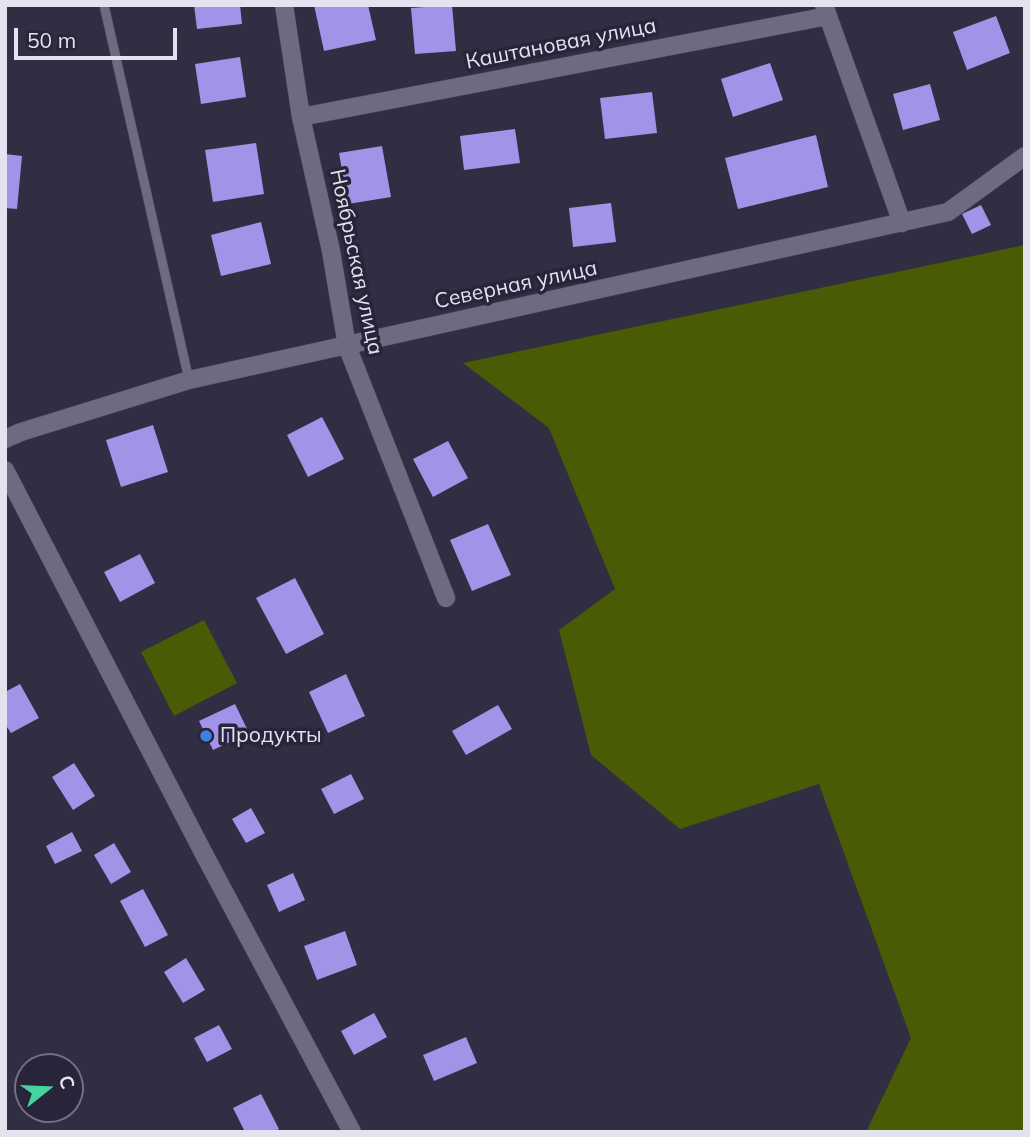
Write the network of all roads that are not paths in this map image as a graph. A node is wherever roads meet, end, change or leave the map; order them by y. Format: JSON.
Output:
{"nodes":[{"id":1,"x":104,"y":5,"type":"edge"},
{"id":2,"x":284,"y":5,"type":"edge"},
{"id":3,"x":826,"y":10,"type":"edge"},
{"id":4,"x":302,"y":117,"type":"junction"},
{"id":5,"x":1025,"y":156,"type":"edge"},
{"id":6,"x":902,"y":223,"type":"junction"},
{"id":7,"x":347,"y":346,"type":"junction"},
{"id":8,"x":190,"y":380,"type":"junction"},
{"id":9,"x":5,"y":439,"type":"edge"},
{"id":10,"x":5,"y":470,"type":"edge"},
{"id":11,"x":446,"y":598,"type":"dead end"},
{"id":12,"x":352,"y":1132,"type":"edge"}],
"edges":[{"from":1,"to":8,"type":"lane"},
{"from":2,"to":4,"type":"street","name":"Ноябрьская улица"},
{"from":3,"to":4,"type":"street","name":"Каштановая улица"},
{"from":3,"to":6,"type":"street"},
{"from":4,"to":7,"type":"street","name":"Ноябрьская улица"},
{"from":5,"to":6,"type":"street","name":"Северная улица"},
{"from":6,"to":7,"type":"street","name":"Северная улица"},
{"from":7,"to":8,"type":"street","name":"Северная улица"},
{"from":7,"to":11,"type":"street","name":"Ноябрьская улица"},
{"from":8,"to":9,"type":"street","name":"Северная улица"},
{"from":10,"to":12,"type":"street"}]}
